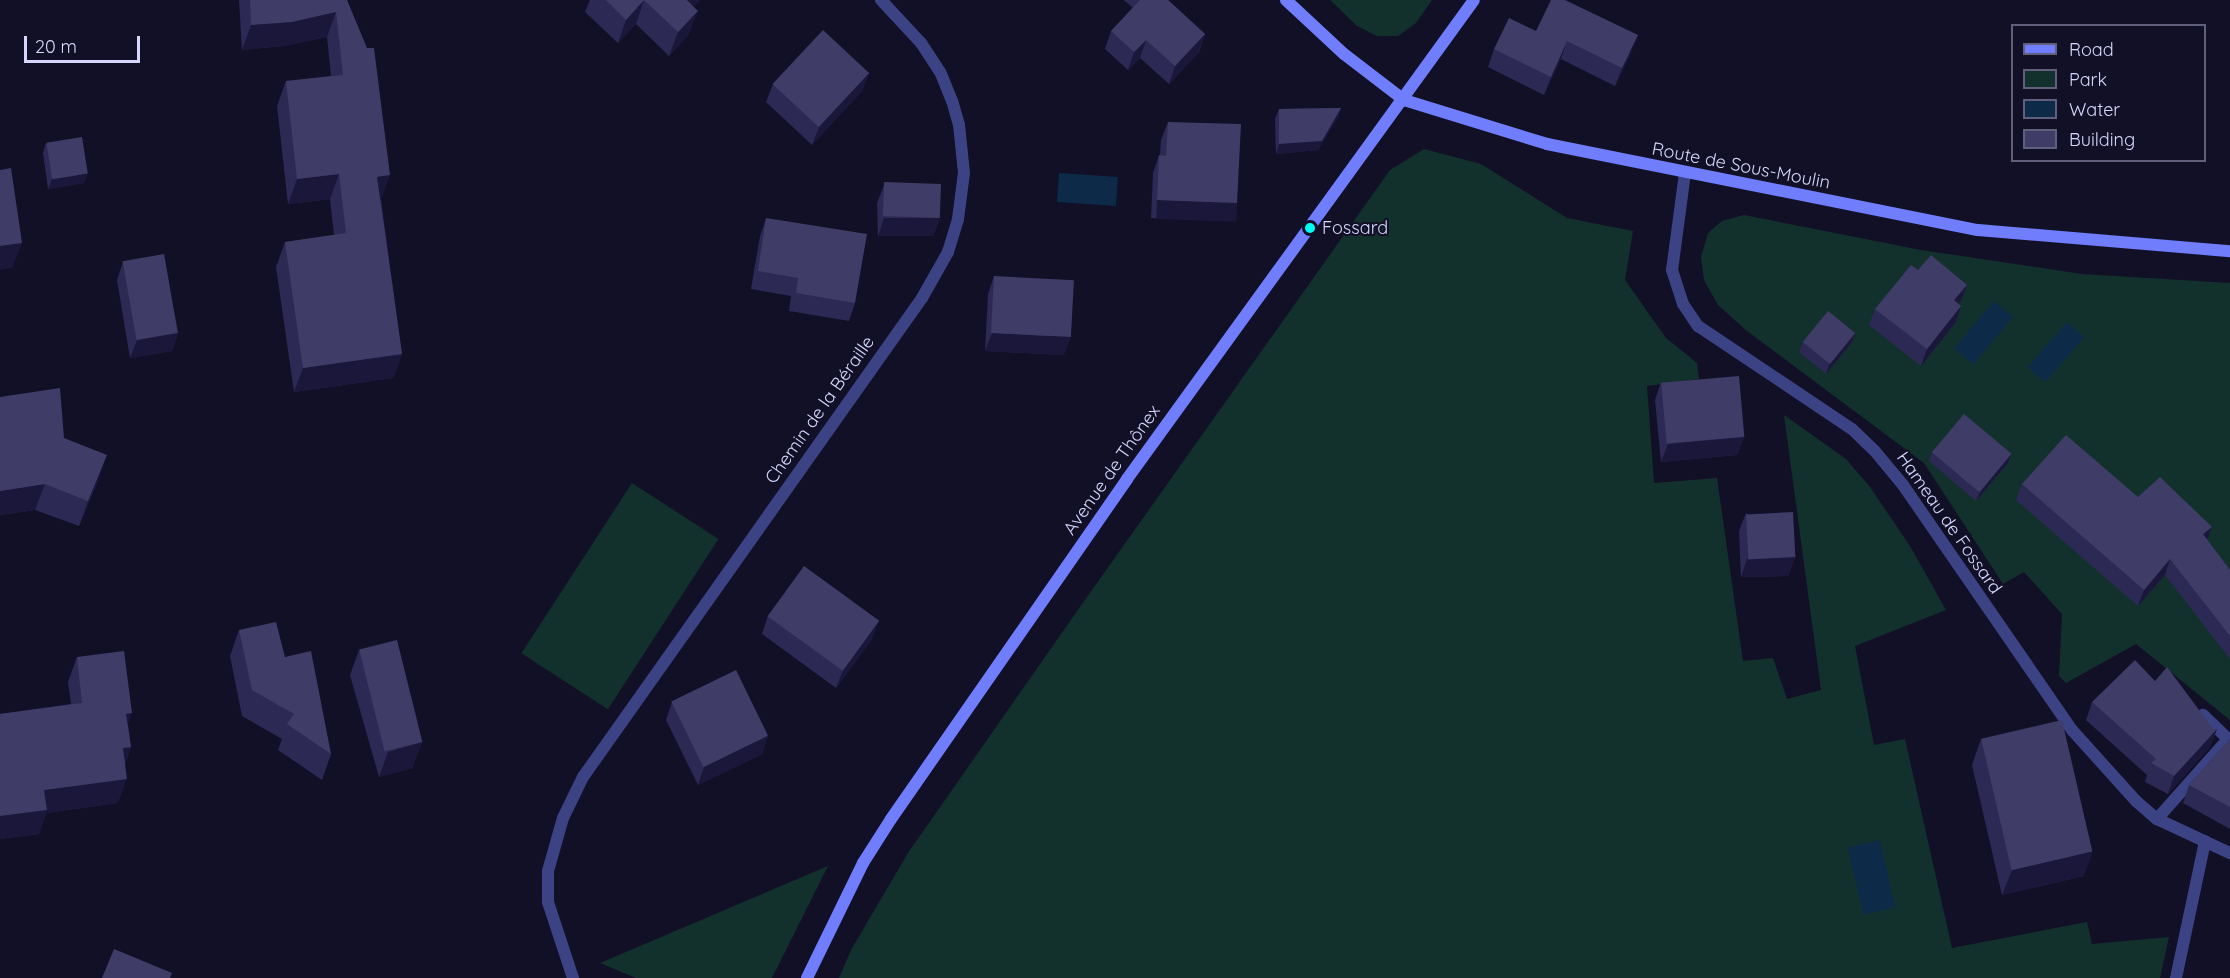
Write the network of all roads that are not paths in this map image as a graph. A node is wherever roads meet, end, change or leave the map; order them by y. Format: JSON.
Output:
{"nodes":[{"id":1,"x":881,"y":0,"type":"edge"},
{"id":2,"x":1286,"y":0,"type":"edge"},
{"id":3,"x":1474,"y":0,"type":"edge"},
{"id":4,"x":1404,"y":100,"type":"junction"},
{"id":5,"x":1685,"y":173,"type":"junction"},
{"id":6,"x":2230,"y":251,"type":"edge"},
{"id":7,"x":2203,"y":715,"type":"edge"},
{"id":8,"x":2157,"y":819,"type":"junction"},
{"id":9,"x":2205,"y":841,"type":"junction"},
{"id":10,"x":2230,"y":853,"type":"edge"},
{"id":11,"x":573,"y":978,"type":"edge"},
{"id":12,"x":807,"y":978,"type":"edge"},
{"id":13,"x":2176,"y":978,"type":"edge"}],
"edges":[{"from":1,"to":11,"type":"street","name":"Chemin de la Béraille"},
{"from":2,"to":4,"type":"main road","name":"Route de Sous-Moulin"},
{"from":3,"to":4,"type":"main road","name":"Avenue de Thônex"},
{"from":4,"to":5,"type":"main road","name":"Route de Sous-Moulin"},
{"from":4,"to":12,"type":"main road","name":"Avenue de Thônex"},
{"from":5,"to":6,"type":"main road","name":"Route de Sous-Moulin"},
{"from":5,"to":8,"type":"street","name":"Hameau de Fossard"},
{"from":7,"to":8,"type":"street"},
{"from":8,"to":9,"type":"street","name":"Hameau de Fossard"},
{"from":9,"to":10,"type":"street","name":"Hameau de Fossard"},
{"from":9,"to":13,"type":"street"}]}
